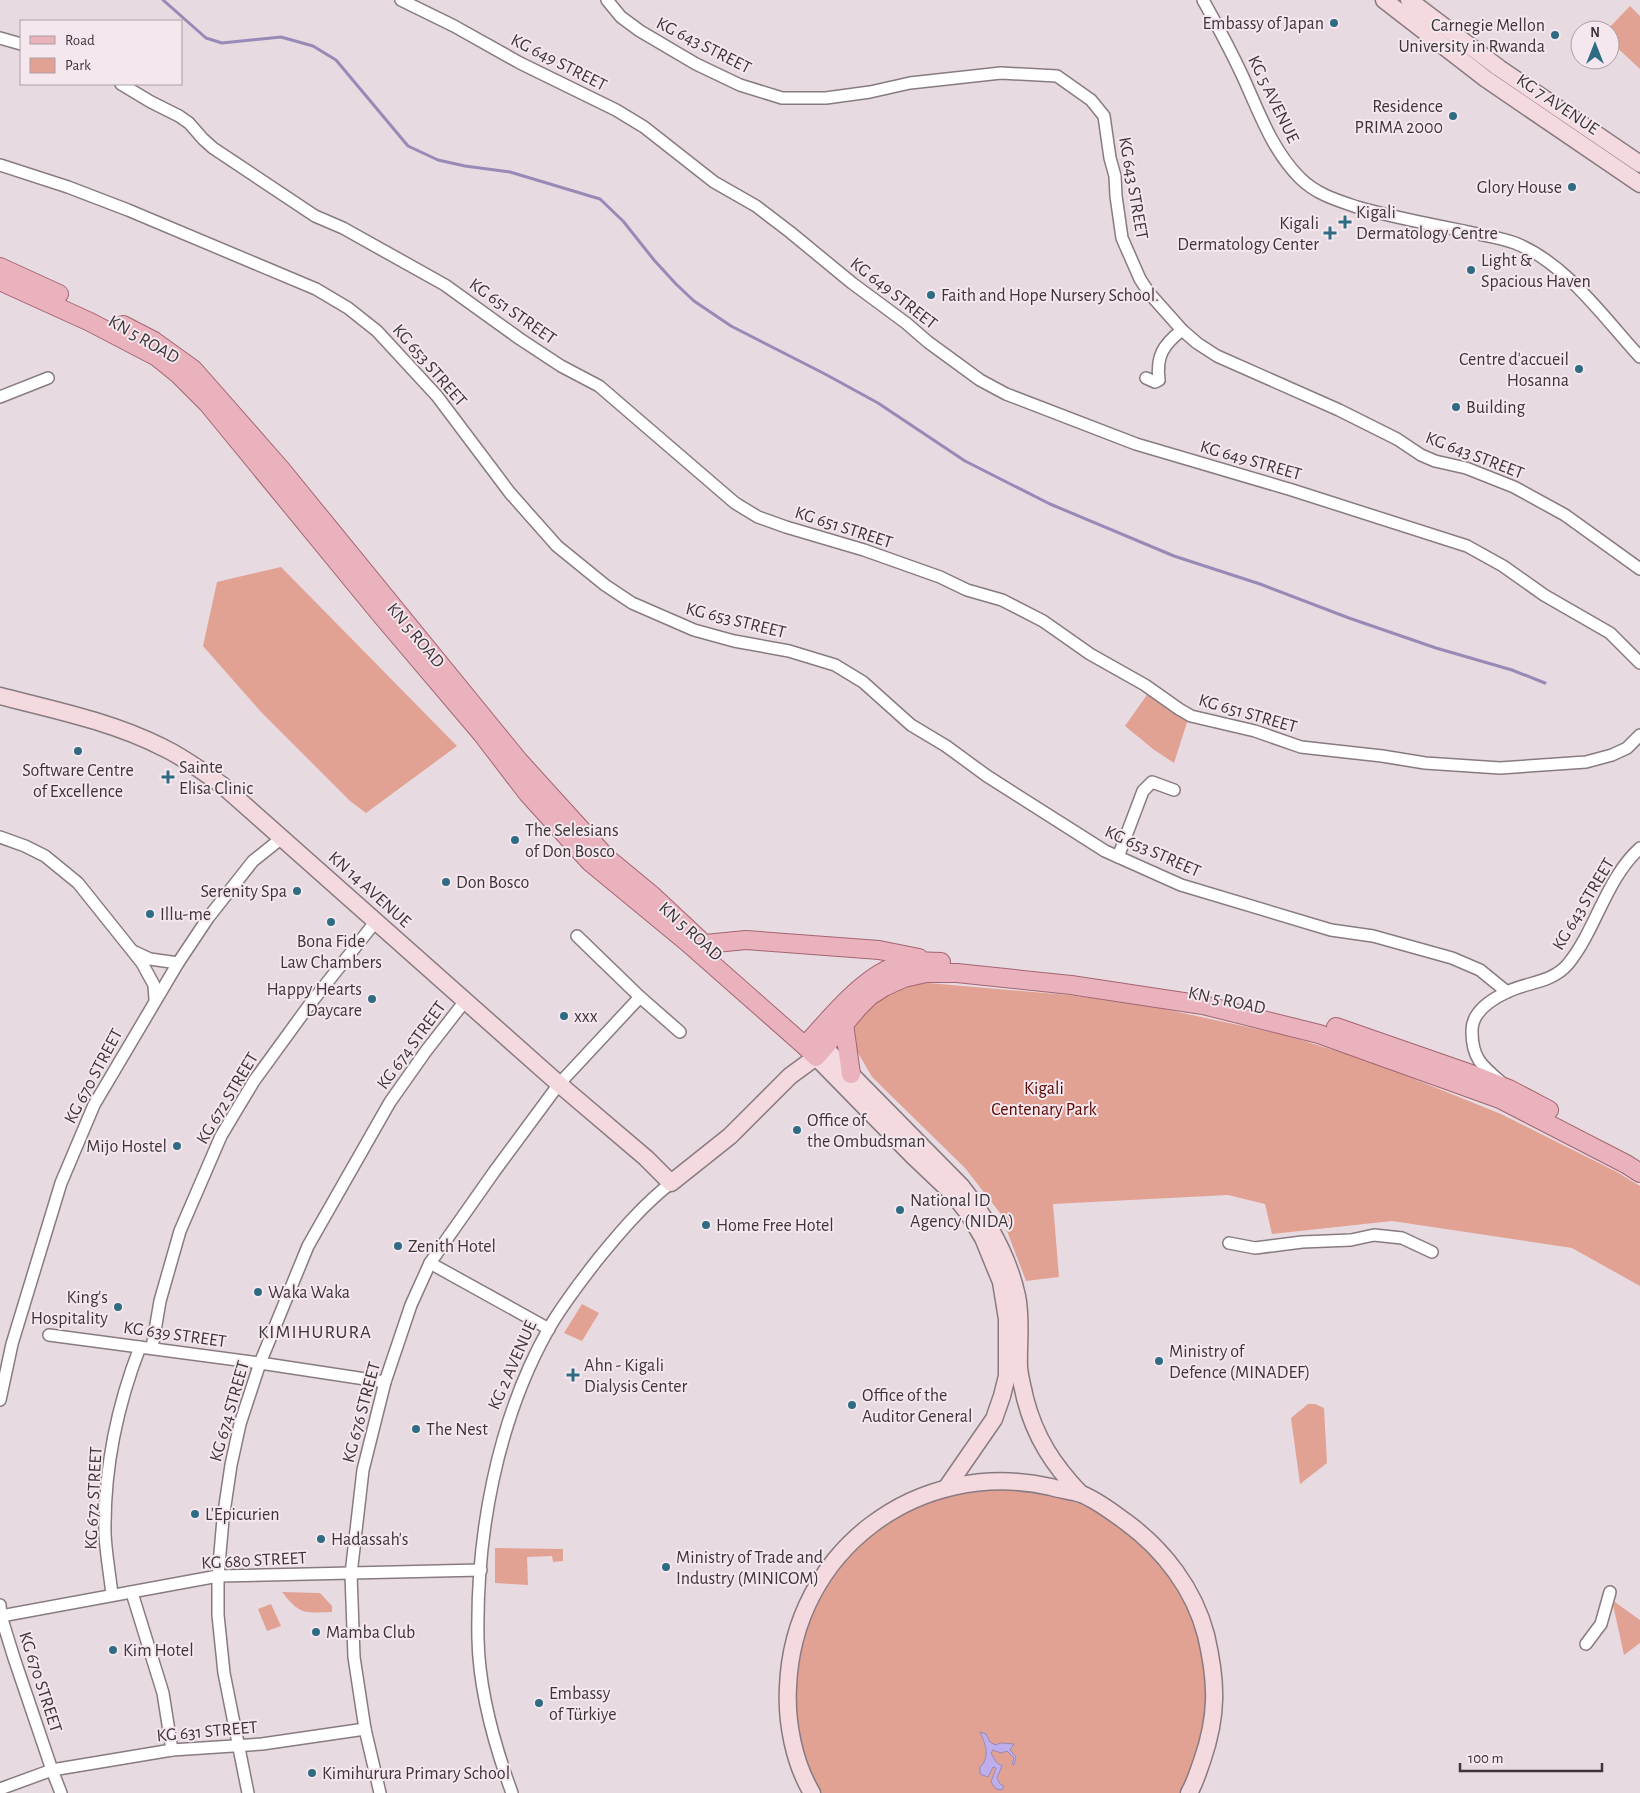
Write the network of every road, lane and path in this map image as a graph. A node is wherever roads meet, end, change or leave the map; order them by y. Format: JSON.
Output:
{"nodes":[{"id":1,"x":401,"y":0,"type":"edge"},
{"id":2,"x":607,"y":0,"type":"edge"},
{"id":3,"x":1203,"y":0,"type":"edge"},
{"id":4,"x":1384,"y":0,"type":"edge"},
{"id":5,"x":1409,"y":0,"type":"edge"},
{"id":6,"x":0,"y":38,"type":"edge"},
{"id":7,"x":20,"y":44,"type":"edge"},
{"id":8,"x":123,"y":85,"type":"edge"},
{"id":9,"x":0,"y":164,"type":"edge"},
{"id":10,"x":1640,"y":164,"type":"edge"},
{"id":11,"x":1640,"y":184,"type":"edge"},
{"id":12,"x":0,"y":267,"type":"edge"},
{"id":13,"x":0,"y":281,"type":"edge"},
{"id":14,"x":1182,"y":330,"type":"junction"},
{"id":15,"x":1640,"y":356,"type":"edge"},
{"id":16,"x":48,"y":378,"type":"dead end"},
{"id":17,"x":1146,"y":378,"type":"dead end"},
{"id":18,"x":0,"y":397,"type":"edge"},
{"id":19,"x":1640,"y":569,"type":"edge"},
{"id":20,"x":1640,"y":663,"type":"edge"},
{"id":21,"x":0,"y":696,"type":"edge"},
{"id":22,"x":1640,"y":734,"type":"edge"},
{"id":23,"x":1174,"y":790,"type":"dead end"},
{"id":24,"x":0,"y":837,"type":"edge"},
{"id":25,"x":283,"y":837,"type":"junction"},
{"id":26,"x":1640,"y":848,"type":"edge"},
{"id":27,"x":1118,"y":857,"type":"junction"},
{"id":28,"x":376,"y":921,"type":"junction"},
{"id":29,"x":577,"y":936,"type":"dead end"},
{"id":30,"x":705,"y":944,"type":"junction"},
{"id":31,"x":135,"y":952,"type":"junction"},
{"id":32,"x":932,"y":962,"type":"junction"},
{"id":33,"x":178,"y":963,"type":"junction"},
{"id":34,"x":1507,"y":992,"type":"junction"},
{"id":35,"x":640,"y":997,"type":"junction"},
{"id":36,"x":155,"y":999,"type":"junction"},
{"id":37,"x":465,"y":1001,"type":"junction"},
{"id":38,"x":844,"y":1024,"type":"junction"},
{"id":39,"x":680,"y":1032,"type":"dead end"},
{"id":40,"x":815,"y":1047,"type":"junction"},
{"id":41,"x":851,"y":1074,"type":"junction"},
{"id":42,"x":559,"y":1084,"type":"junction"},
{"id":43,"x":1510,"y":1089,"type":"junction"},
{"id":44,"x":904,"y":1138,"type":"junction"},
{"id":45,"x":1640,"y":1158,"type":"edge"},
{"id":46,"x":1640,"y":1173,"type":"edge"},
{"id":47,"x":671,"y":1183,"type":"junction"},
{"id":48,"x":1229,"y":1243,"type":"dead end"},
{"id":49,"x":1432,"y":1252,"type":"dead end"},
{"id":50,"x":430,"y":1263,"type":"junction"},
{"id":51,"x":549,"y":1329,"type":"junction"},
{"id":52,"x":49,"y":1335,"type":"dead end"},
{"id":53,"x":140,"y":1347,"type":"junction"},
{"id":54,"x":152,"y":1348,"type":"junction"},
{"id":55,"x":260,"y":1363,"type":"junction"},
{"id":56,"x":385,"y":1382,"type":"junction"},
{"id":57,"x":0,"y":1400,"type":"edge"},
{"id":58,"x":947,"y":1487,"type":"junction"},
{"id":59,"x":1082,"y":1494,"type":"junction"},
{"id":60,"x":481,"y":1570,"type":"junction"},
{"id":61,"x":351,"y":1574,"type":"junction"},
{"id":62,"x":218,"y":1576,"type":"junction"},
{"id":63,"x":1610,"y":1592,"type":"dead end"},
{"id":64,"x":132,"y":1593,"type":"junction"},
{"id":65,"x":112,"y":1596,"type":"junction"},
{"id":66,"x":1,"y":1611,"type":"edge"},
{"id":67,"x":1586,"y":1644,"type":"dead end"},
{"id":68,"x":365,"y":1729,"type":"junction"},
{"id":69,"x":240,"y":1746,"type":"junction"},
{"id":70,"x":172,"y":1750,"type":"junction"},
{"id":71,"x":52,"y":1770,"type":"junction"},
{"id":72,"x":0,"y":1789,"type":"edge"},
{"id":73,"x":61,"y":1793,"type":"edge"},
{"id":74,"x":248,"y":1793,"type":"edge"},
{"id":75,"x":380,"y":1793,"type":"edge"},
{"id":76,"x":512,"y":1793,"type":"edge"},
{"id":77,"x":812,"y":1793,"type":"edge"},
{"id":78,"x":1188,"y":1793,"type":"edge"}],
"edges":[{"from":1,"to":20,"type":"street","name":"KG 649 STREET"},
{"from":2,"to":14,"type":"street","name":"KG 643 STREET"},
{"from":3,"to":15,"type":"street","name":"KG 5 AVENUE"},
{"from":4,"to":11,"type":"main road","name":"KG 7 AVENUE"},
{"from":5,"to":10,"type":"main road","name":"KG 7 AVENUE"},
{"from":6,"to":7,"type":"street"},
{"from":8,"to":22,"type":"street","name":"KG 651 STREET"},
{"from":9,"to":27,"type":"street","name":"KG 653 STREET"},
{"from":12,"to":30,"type":"main road","name":"KN 5 ROAD"},
{"from":13,"to":40,"type":"main road","name":"KN 5 ROAD"},
{"from":14,"to":17,"type":"street"},
{"from":14,"to":19,"type":"street","name":"KG 643 STREET"},
{"from":16,"to":18,"type":"street"},
{"from":21,"to":25,"type":"main road","name":"KN 14 AVENUE"},
{"from":23,"to":27,"type":"street"},
{"from":24,"to":31,"type":"street"},
{"from":25,"to":28,"type":"main road","name":"KN 14 AVENUE"},
{"from":25,"to":33,"type":"street","name":"KG 670 STREET"},
{"from":26,"to":34,"type":"street","name":"KG 643 STREET"},
{"from":27,"to":34,"type":"street","name":"KG 653 STREET"},
{"from":28,"to":37,"type":"main road","name":"KN 14 AVENUE"},
{"from":28,"to":54,"type":"street","name":"KG 672 STREET"},
{"from":29,"to":35,"type":"street"},
{"from":30,"to":32,"type":"main road"},
{"from":30,"to":40,"type":"main road","name":"KN 5 ROAD"},
{"from":31,"to":33,"type":"street"},
{"from":31,"to":36,"type":"street"},
{"from":32,"to":40,"type":"main road","name":"KN 5 ROAD"},
{"from":32,"to":43,"type":"main road","name":"KN 5 ROAD"},
{"from":33,"to":36,"type":"street","name":"KG 670 STREET"},
{"from":34,"to":43,"type":"street","name":"KG 643 STREET"},
{"from":35,"to":39,"type":"street"},
{"from":35,"to":42,"type":"street","name":"KG 676 STREET"},
{"from":36,"to":57,"type":"street","name":"KG 670 STREET"},
{"from":37,"to":42,"type":"main road","name":"KN 14 AVENUE"},
{"from":37,"to":55,"type":"street","name":"KG 674 STREET"},
{"from":38,"to":40,"type":"main road","name":"KN 5 ROAD"},
{"from":38,"to":41,"type":"main road"},
{"from":38,"to":46,"type":"main road","name":"KN 5 ROAD"},
{"from":40,"to":41,"type":"main road"},
{"from":40,"to":44,"type":"main road"},
{"from":40,"to":47,"type":"main road","name":"KG 2 AVENUE"},
{"from":41,"to":44,"type":"main road"},
{"from":42,"to":47,"type":"main road","name":"KN 14 AVENUE"},
{"from":42,"to":50,"type":"street","name":"KG 676 STREET"},
{"from":43,"to":45,"type":"main road","name":"KN 5 ROAD"},
{"from":44,"to":58,"type":"main road"},
{"from":44,"to":59,"type":"main road"},
{"from":47,"to":51,"type":"street","name":"KG 2 AVENUE"},
{"from":48,"to":49,"type":"street"},
{"from":50,"to":51,"type":"street"},
{"from":50,"to":56,"type":"street","name":"KG 676 STREET"},
{"from":51,"to":60,"type":"street","name":"KG 2 AVENUE"},
{"from":52,"to":53,"type":"street","name":"KG 639 STREET"},
{"from":53,"to":54,"type":"street","name":"KG 639 STREET"},
{"from":53,"to":65,"type":"street","name":"KG 672 STREET"},
{"from":54,"to":55,"type":"street","name":"KG 639 STREET"},
{"from":55,"to":56,"type":"street","name":"KG 639 STREET"},
{"from":55,"to":62,"type":"street","name":"KG 674 STREET"},
{"from":56,"to":61,"type":"street","name":"KG 676 STREET"},
{"from":58,"to":59,"type":"main road"},
{"from":58,"to":77,"type":"main road"},
{"from":59,"to":78,"type":"main road"},
{"from":60,"to":61,"type":"street","name":"KG 680 STREET"},
{"from":60,"to":76,"type":"street","name":"KG 2 AVENUE"},
{"from":61,"to":62,"type":"street","name":"KG 680 STREET"},
{"from":61,"to":68,"type":"street","name":"KG 676 STREET"},
{"from":62,"to":64,"type":"street","name":"KG 680 STREET"},
{"from":62,"to":69,"type":"street","name":"KG 674 STREET"},
{"from":63,"to":67,"type":"street"},
{"from":64,"to":65,"type":"street","name":"KG 680 STREET"},
{"from":64,"to":70,"type":"street"},
{"from":65,"to":66,"type":"street","name":"KG 680 STREET"},
{"from":66,"to":71,"type":"street","name":"KG 670 STREET"},
{"from":68,"to":69,"type":"street","name":"KG 631 STREET"},
{"from":68,"to":75,"type":"street","name":"KG 676 STREET"},
{"from":69,"to":70,"type":"street","name":"KG 631 STREET"},
{"from":69,"to":74,"type":"street","name":"KG 674 STREET"},
{"from":70,"to":71,"type":"street","name":"KG 631 STREET"},
{"from":71,"to":72,"type":"street","name":"KG 631 STREET"},
{"from":71,"to":73,"type":"street","name":"KG 670 STREET"}]}
